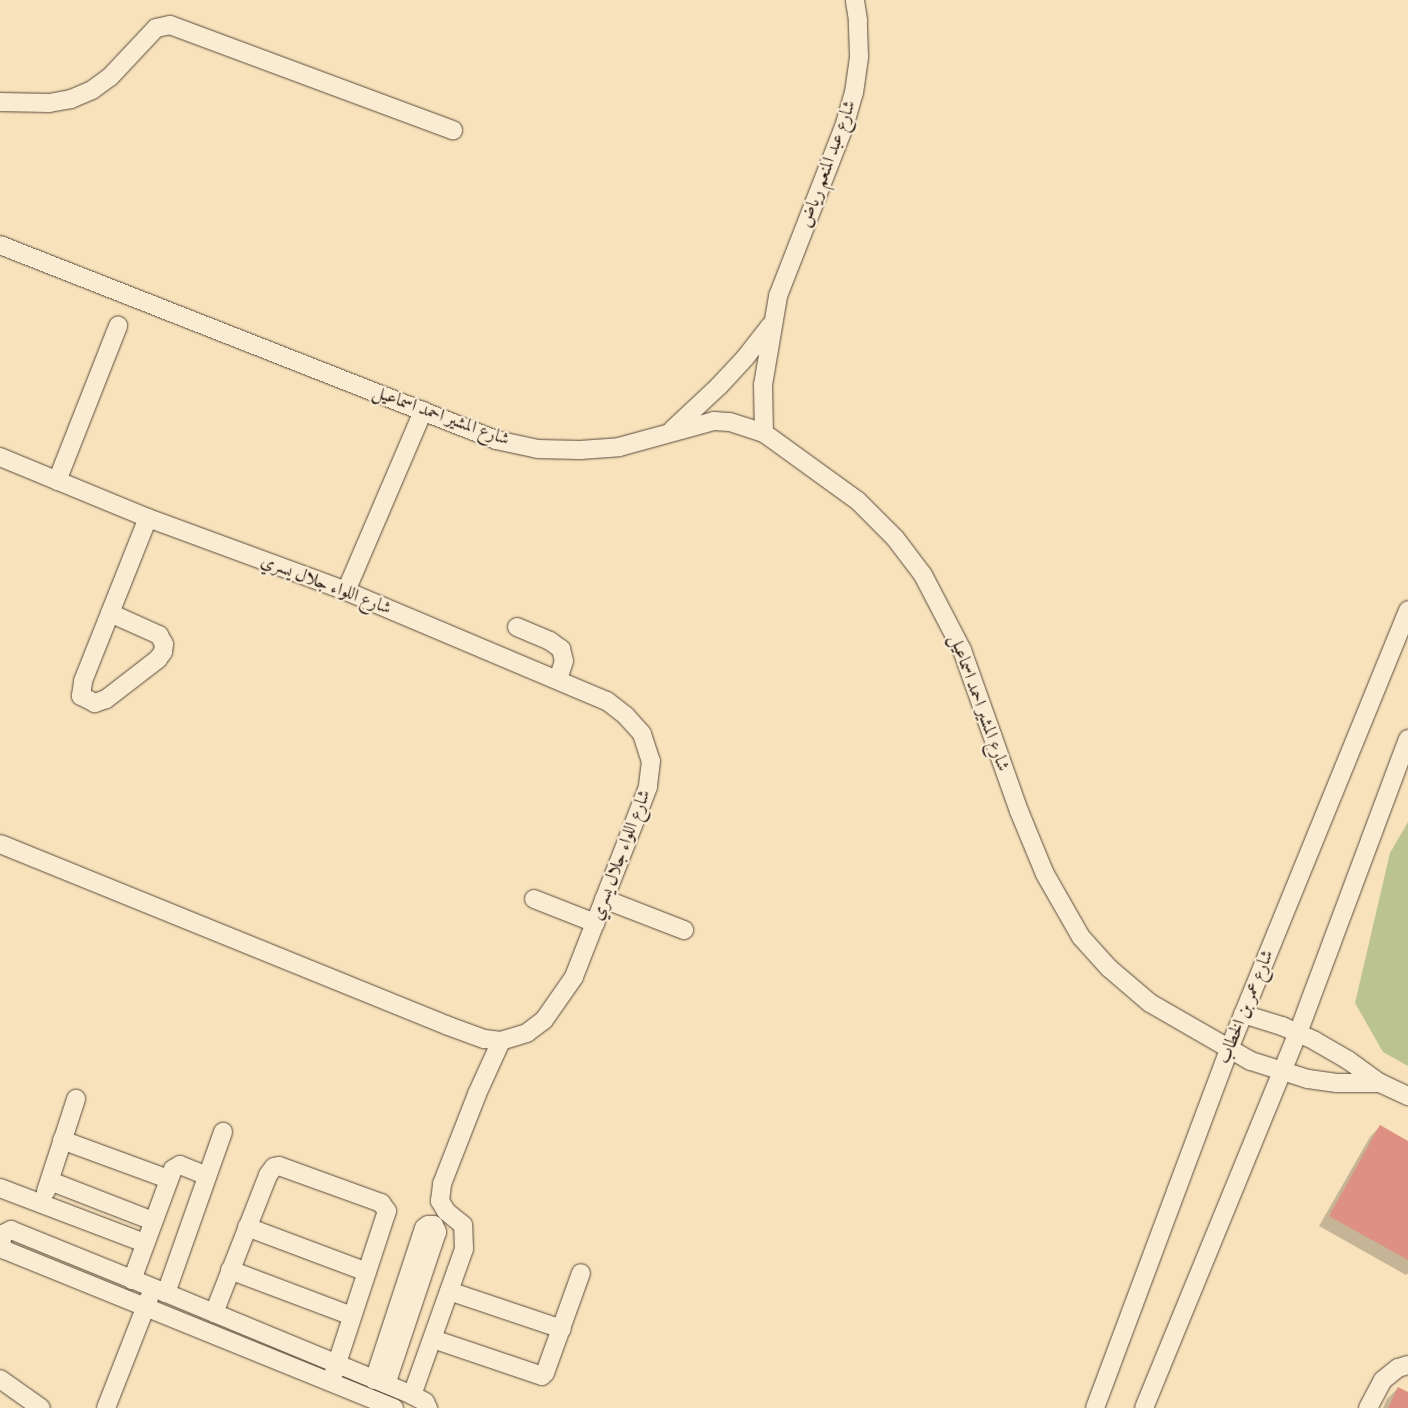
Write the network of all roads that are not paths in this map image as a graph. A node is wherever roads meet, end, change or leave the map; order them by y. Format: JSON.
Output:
{"nodes":[{"id":1,"x":855,"y":0,"type":"edge"},
{"id":2,"x":0,"y":102,"type":"edge"},
{"id":3,"x":453,"y":130,"type":"dead end"},
{"id":4,"x":0,"y":245,"type":"edge"},
{"id":5,"x":772,"y":323,"type":"junction"},
{"id":6,"x":118,"y":326,"type":"dead end"},
{"id":7,"x":423,"y":411,"type":"junction"},
{"id":8,"x":670,"y":432,"type":"junction"},
{"id":9,"x":764,"y":433,"type":"junction"},
{"id":10,"x":0,"y":457,"type":"edge"},
{"id":11,"x":57,"y":480,"type":"junction"},
{"id":12,"x":148,"y":518,"type":"junction"},
{"id":13,"x":346,"y":591,"type":"junction"},
{"id":14,"x":1408,"y":610,"type":"edge"},
{"id":15,"x":110,"y":613,"type":"junction"},
{"id":16,"x":517,"y":627,"type":"dead end"},
{"id":17,"x":558,"y":679,"type":"junction"},
{"id":18,"x":1408,"y":739,"type":"edge"},
{"id":19,"x":0,"y":844,"type":"edge"},
{"id":20,"x":534,"y":899,"type":"dead end"},
{"id":21,"x":604,"y":899,"type":"junction"},
{"id":22,"x":595,"y":923,"type":"junction"},
{"id":23,"x":684,"y":930,"type":"dead end"},
{"id":24,"x":1243,"y":1014,"type":"junction"},
{"id":25,"x":1298,"y":1033,"type":"junction"},
{"id":26,"x":501,"y":1041,"type":"junction"},
{"id":27,"x":1228,"y":1049,"type":"junction"},
{"id":28,"x":1280,"y":1072,"type":"junction"},
{"id":29,"x":1380,"y":1083,"type":"junction"},
{"id":30,"x":1408,"y":1096,"type":"edge"},
{"id":31,"x":76,"y":1099,"type":"dead end"},
{"id":32,"x":223,"y":1132,"type":"dead end"},
{"id":33,"x":62,"y":1140,"type":"junction"},
{"id":34,"x":207,"y":1176,"type":"junction"},
{"id":35,"x":168,"y":1179,"type":"junction"},
{"id":36,"x":50,"y":1181,"type":"junction"},
{"id":37,"x":0,"y":1188,"type":"edge"},
{"id":38,"x":42,"y":1203,"type":"junction"},
{"id":39,"x":153,"y":1221,"type":"junction"},
{"id":40,"x":247,"y":1227,"type":"junction"},
{"id":41,"x":145,"y":1243,"type":"junction"},
{"id":42,"x":230,"y":1270,"type":"junction"},
{"id":43,"x":367,"y":1272,"type":"junction"},
{"id":44,"x":580,"y":1273,"type":"dead end"},
{"id":45,"x":132,"y":1280,"type":"junction"},
{"id":46,"x":160,"y":1291,"type":"junction"},
{"id":47,"x":449,"y":1291,"type":"junction"},
{"id":48,"x":145,"y":1308,"type":"junction"},
{"id":49,"x":214,"y":1313,"type":"junction"},
{"id":50,"x":352,"y":1316,"type":"junction"},
{"id":51,"x":562,"y":1329,"type":"junction"},
{"id":52,"x":433,"y":1339,"type":"junction"},
{"id":53,"x":336,"y":1364,"type":"junction"},
{"id":54,"x":1408,"y":1365,"type":"edge"},
{"id":55,"x":0,"y":1379,"type":"edge"},
{"id":56,"x":380,"y":1382,"type":"junction"},
{"id":57,"x":331,"y":1383,"type":"junction"},
{"id":58,"x":412,"y":1395,"type":"junction"},
{"id":59,"x":40,"y":1408,"type":"edge"},
{"id":60,"x":106,"y":1408,"type":"edge"},
{"id":61,"x":394,"y":1408,"type":"edge"},
{"id":62,"x":428,"y":1408,"type":"edge"},
{"id":63,"x":1095,"y":1408,"type":"edge"},
{"id":64,"x":1144,"y":1408,"type":"edge"},
{"id":65,"x":1368,"y":1408,"type":"edge"}],
"edges":[{"from":1,"to":5,"type":"street","name":"شارع عبد المنعم رياض"},
{"from":2,"to":3,"type":"street"},
{"from":4,"to":7,"type":"street","name":"شارع المشير احمد اسماعيل"},
{"from":5,"to":8,"type":"street","name":"شارع عبد المنعم رياض"},
{"from":5,"to":9,"type":"street","name":"شارع عبد المنعم رياض"},
{"from":6,"to":11,"type":"street"},
{"from":7,"to":8,"type":"street","name":"شارع المشير احمد اسماعيل"},
{"from":7,"to":13,"type":"street"},
{"from":8,"to":9,"type":"street","name":"شارع المشير احمد اسماعيل"},
{"from":9,"to":27,"type":"street","name":"شارع المشير احمد اسماعيل"},
{"from":10,"to":11,"type":"street","name":"شارع اللواء جلال يسري"},
{"from":11,"to":12,"type":"street","name":"شارع اللواء جلال يسري"},
{"from":12,"to":13,"type":"street","name":"شارع اللواء جلال يسري"},
{"from":12,"to":15,"type":"street"},
{"from":13,"to":17,"type":"street","name":"شارع اللواء جلال يسري"},
{"from":14,"to":24,"type":"street","name":"شارع عمر بن الخطاب"},
{"from":15,"to":15,"type":"street"},
{"from":16,"to":17,"type":"street"},
{"from":17,"to":21,"type":"street","name":"شارع اللواء جلال يسري"},
{"from":18,"to":25,"type":"street"},
{"from":19,"to":26,"type":"street","name":"شارع اللواء جلال يسري"},
{"from":20,"to":22,"type":"street"},
{"from":21,"to":22,"type":"street","name":"شارع اللواء جلال يسري"},
{"from":21,"to":23,"type":"street"},
{"from":22,"to":26,"type":"street","name":"شارع اللواء جلال يسري"},
{"from":24,"to":25,"type":"street"},
{"from":24,"to":27,"type":"street","name":"شارع عمر بن الخطاب"},
{"from":25,"to":28,"type":"street"},
{"from":25,"to":29,"type":"street"},
{"from":26,"to":47,"type":"street"},
{"from":27,"to":28,"type":"street","name":"شارع المشير احمد اسماعيل"},
{"from":27,"to":63,"type":"street","name":"شارع عمر بن الخطاب"},
{"from":28,"to":29,"type":"street","name":"شارع المشير احمد اسماعيل"},
{"from":28,"to":64,"type":"street"},
{"from":29,"to":30,"type":"street"},
{"from":31,"to":33,"type":"street"},
{"from":32,"to":34,"type":"street"},
{"from":33,"to":35,"type":"street"},
{"from":33,"to":36,"type":"street"},
{"from":34,"to":35,"type":"street"},
{"from":34,"to":46,"type":"street"},
{"from":35,"to":39,"type":"street"},
{"from":36,"to":38,"type":"street"},
{"from":36,"to":39,"type":"street"},
{"from":37,"to":38,"type":"street"},
{"from":38,"to":41,"type":"street"},
{"from":39,"to":41,"type":"street"},
{"from":40,"to":42,"type":"street"},
{"from":40,"to":43,"type":"street"},
{"from":40,"to":43,"type":"street"},
{"from":41,"to":45,"type":"street"},
{"from":42,"to":49,"type":"street"},
{"from":42,"to":50,"type":"street"},
{"from":43,"to":50,"type":"street"},
{"from":44,"to":51,"type":"street"},
{"from":45,"to":46,"type":"street"},
{"from":45,"to":48,"type":"street"},
{"from":46,"to":48,"type":"street"},
{"from":46,"to":49,"type":"street"},
{"from":47,"to":51,"type":"street"},
{"from":47,"to":52,"type":"street"},
{"from":48,"to":57,"type":"street"},
{"from":48,"to":60,"type":"street"},
{"from":49,"to":53,"type":"street"},
{"from":50,"to":53,"type":"street"},
{"from":51,"to":52,"type":"street"},
{"from":52,"to":58,"type":"street"},
{"from":53,"to":56,"type":"street"},
{"from":53,"to":57,"type":"street"},
{"from":54,"to":65,"type":"street"},
{"from":55,"to":59,"type":"street"},
{"from":56,"to":56,"type":"street"},
{"from":56,"to":58,"type":"street"},
{"from":57,"to":61,"type":"street"},
{"from":58,"to":62,"type":"street"}]}
